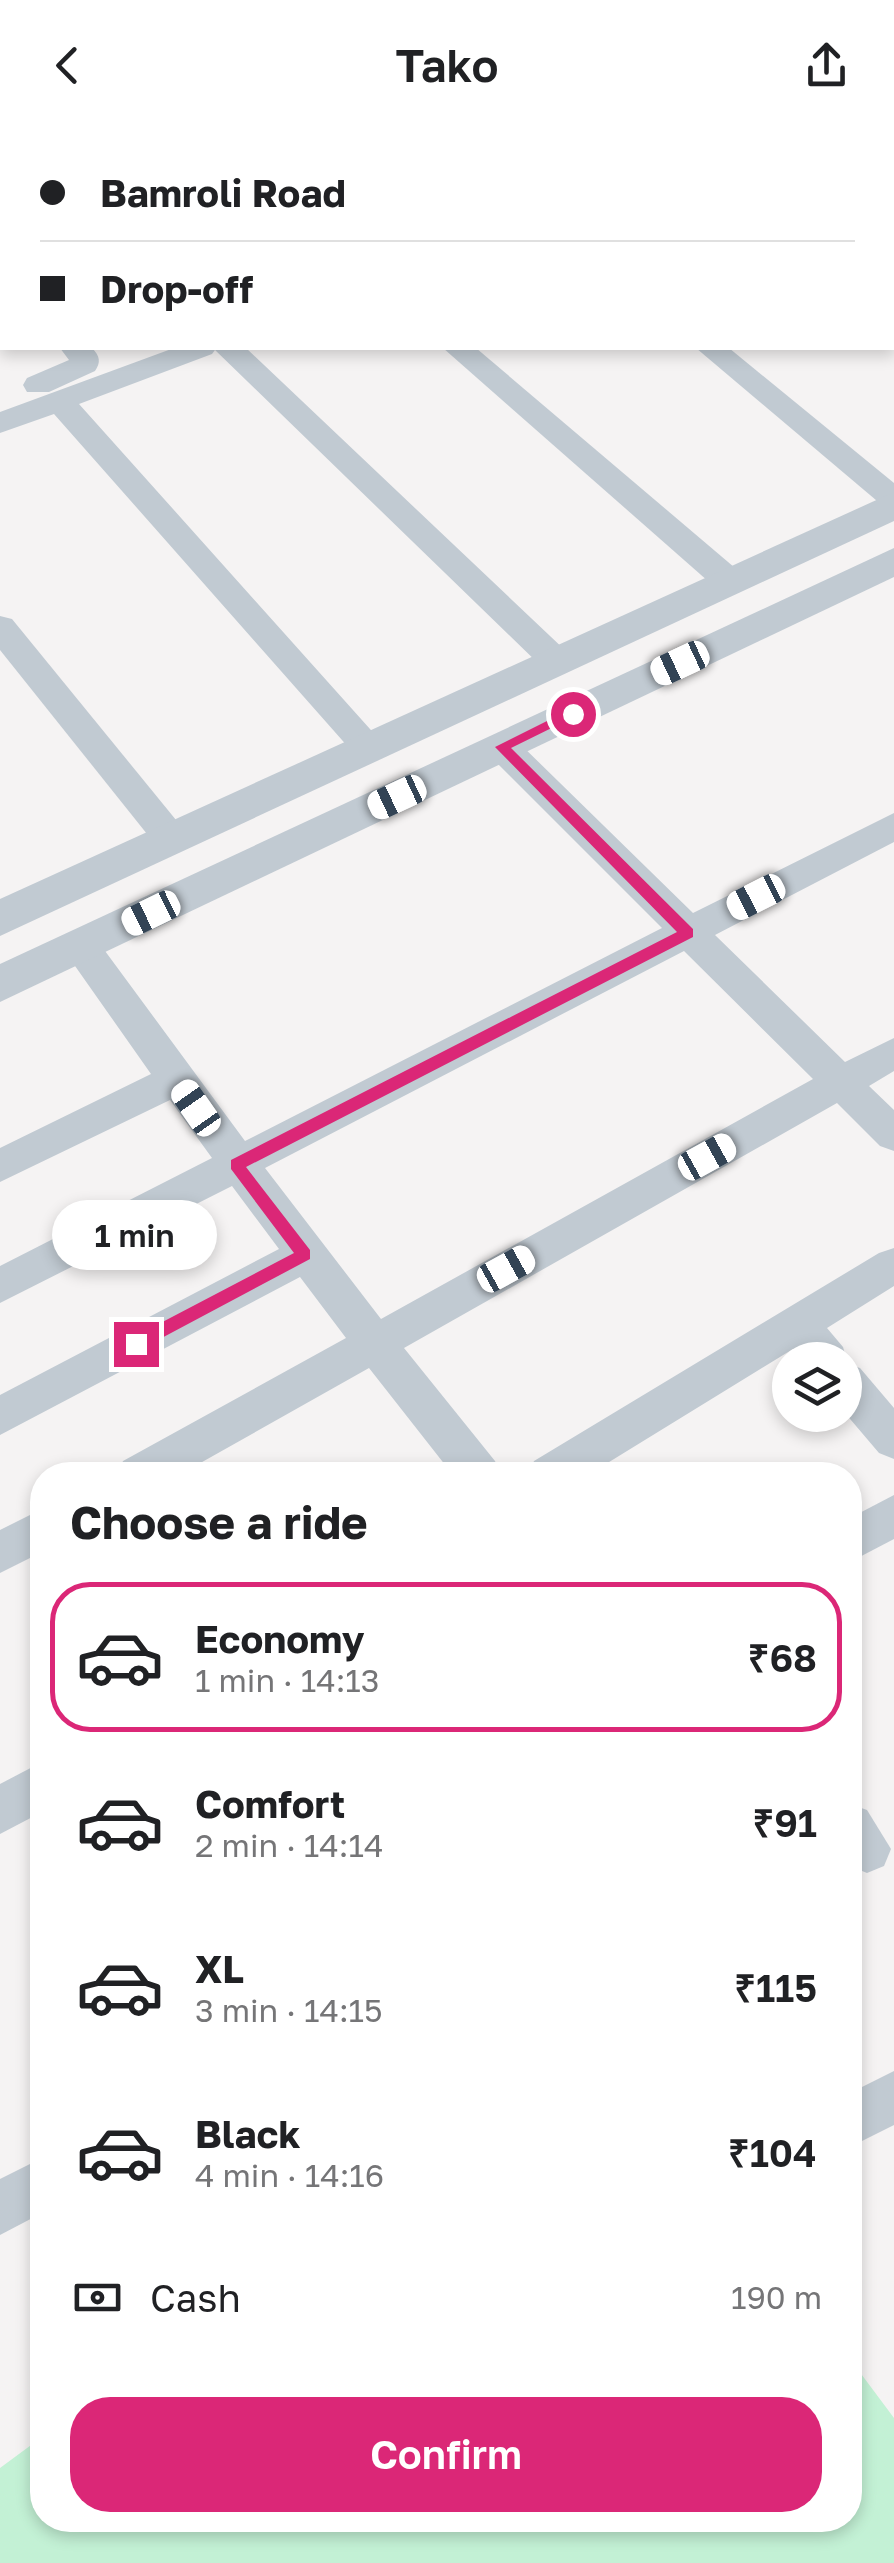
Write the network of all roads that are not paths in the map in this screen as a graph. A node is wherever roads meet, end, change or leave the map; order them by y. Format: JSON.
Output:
{"nodes":[{"id":1,"x":77,"y":350,"type":"edge"},
{"id":2,"x":196,"y":350,"type":"edge"},
{"id":3,"x":232,"y":350,"type":"edge"},
{"id":4,"x":460,"y":350,"type":"edge"},
{"id":5,"x":713,"y":350,"type":"edge"},
{"id":6,"x":0,"y":399,"type":"edge"},
{"id":7,"x":59,"y":401,"type":"junction"},
{"id":8,"x":0,"y":423,"type":"edge"},
{"id":9,"x":894,"y":502,"type":"edge"},
{"id":10,"x":894,"y":562,"type":"edge"},
{"id":11,"x":729,"y":581,"type":"junction"},
{"id":12,"x":0,"y":627,"type":"edge"},
{"id":13,"x":556,"y":661,"type":"junction"},
{"id":14,"x":502,"y":747,"type":"junction"},
{"id":15,"x":369,"y":748,"type":"junction"},
{"id":16,"x":894,"y":826,"type":"edge"},
{"id":17,"x":172,"y":840,"type":"junction"},
{"id":18,"x":0,"y":919,"type":"edge"},
{"id":19,"x":688,"y":933,"type":"junction"},
{"id":20,"x":81,"y":946,"type":"junction"},
{"id":21,"x":0,"y":984,"type":"edge"},
{"id":22,"x":894,"y":1052,"type":"edge"},
{"id":23,"x":176,"y":1080,"type":"junction"},
{"id":24,"x":840,"y":1082,"type":"junction"},
{"id":25,"x":894,"y":1135,"type":"edge"},
{"id":26,"x":236,"y":1165,"type":"junction"},
{"id":27,"x":0,"y":1166,"type":"edge"},
{"id":28,"x":305,"y":1255,"type":"junction"},
{"id":29,"x":894,"y":1265,"type":"edge"},
{"id":30,"x":0,"y":1286,"type":"edge"},
{"id":31,"x":798,"y":1324,"type":"junction"},
{"id":32,"x":813,"y":1342,"type":"edge"},
{"id":33,"x":373,"y":1344,"type":"junction"},
{"id":34,"x":862,"y":1401,"type":"edge"},
{"id":35,"x":0,"y":1416,"type":"edge"},
{"id":36,"x":894,"y":1440,"type":"edge"},
{"id":37,"x":163,"y":1462,"type":"edge"},
{"id":38,"x":468,"y":1462,"type":"edge"},
{"id":39,"x":584,"y":1462,"type":"edge"},
{"id":40,"x":894,"y":1515,"type":"edge"},
{"id":41,"x":862,"y":1535,"type":"edge"},
{"id":42,"x":30,"y":1537,"type":"edge"},
{"id":43,"x":0,"y":1553,"type":"edge"},
{"id":44,"x":30,"y":1792,"type":"edge"},
{"id":45,"x":0,"y":1811,"type":"edge"},
{"id":46,"x":30,"y":2191,"type":"edge"},
{"id":47,"x":0,"y":2208,"type":"edge"}],
"edges":[{"from":1,"to":6,"type":"street"},
{"from":2,"to":7,"type":"street"},
{"from":3,"to":13,"type":"street"},
{"from":4,"to":11,"type":"street"},
{"from":5,"to":9,"type":"street"},
{"from":7,"to":8,"type":"street"},
{"from":7,"to":15,"type":"street"},
{"from":9,"to":11,"type":"street"},
{"from":10,"to":14,"type":"street"},
{"from":11,"to":13,"type":"street"},
{"from":12,"to":17,"type":"street"},
{"from":13,"to":15,"type":"street"},
{"from":14,"to":19,"type":"street"},
{"from":14,"to":20,"type":"street"},
{"from":15,"to":17,"type":"street"},
{"from":16,"to":19,"type":"street"},
{"from":17,"to":18,"type":"street"},
{"from":19,"to":24,"type":"street"},
{"from":19,"to":26,"type":"street"},
{"from":20,"to":21,"type":"street"},
{"from":20,"to":23,"type":"street"},
{"from":22,"to":24,"type":"street"},
{"from":23,"to":26,"type":"street"},
{"from":23,"to":27,"type":"street"},
{"from":24,"to":25,"type":"street"},
{"from":24,"to":33,"type":"street"},
{"from":26,"to":28,"type":"street"},
{"from":26,"to":30,"type":"street"},
{"from":28,"to":33,"type":"street"},
{"from":28,"to":35,"type":"street"},
{"from":29,"to":31,"type":"street"},
{"from":31,"to":32,"type":"street"},
{"from":31,"to":39,"type":"street"},
{"from":33,"to":37,"type":"street"},
{"from":33,"to":38,"type":"street"},
{"from":34,"to":36,"type":"street"},
{"from":40,"to":41,"type":"street"},
{"from":42,"to":43,"type":"street"},
{"from":44,"to":45,"type":"street"},
{"from":46,"to":47,"type":"street"}]}
